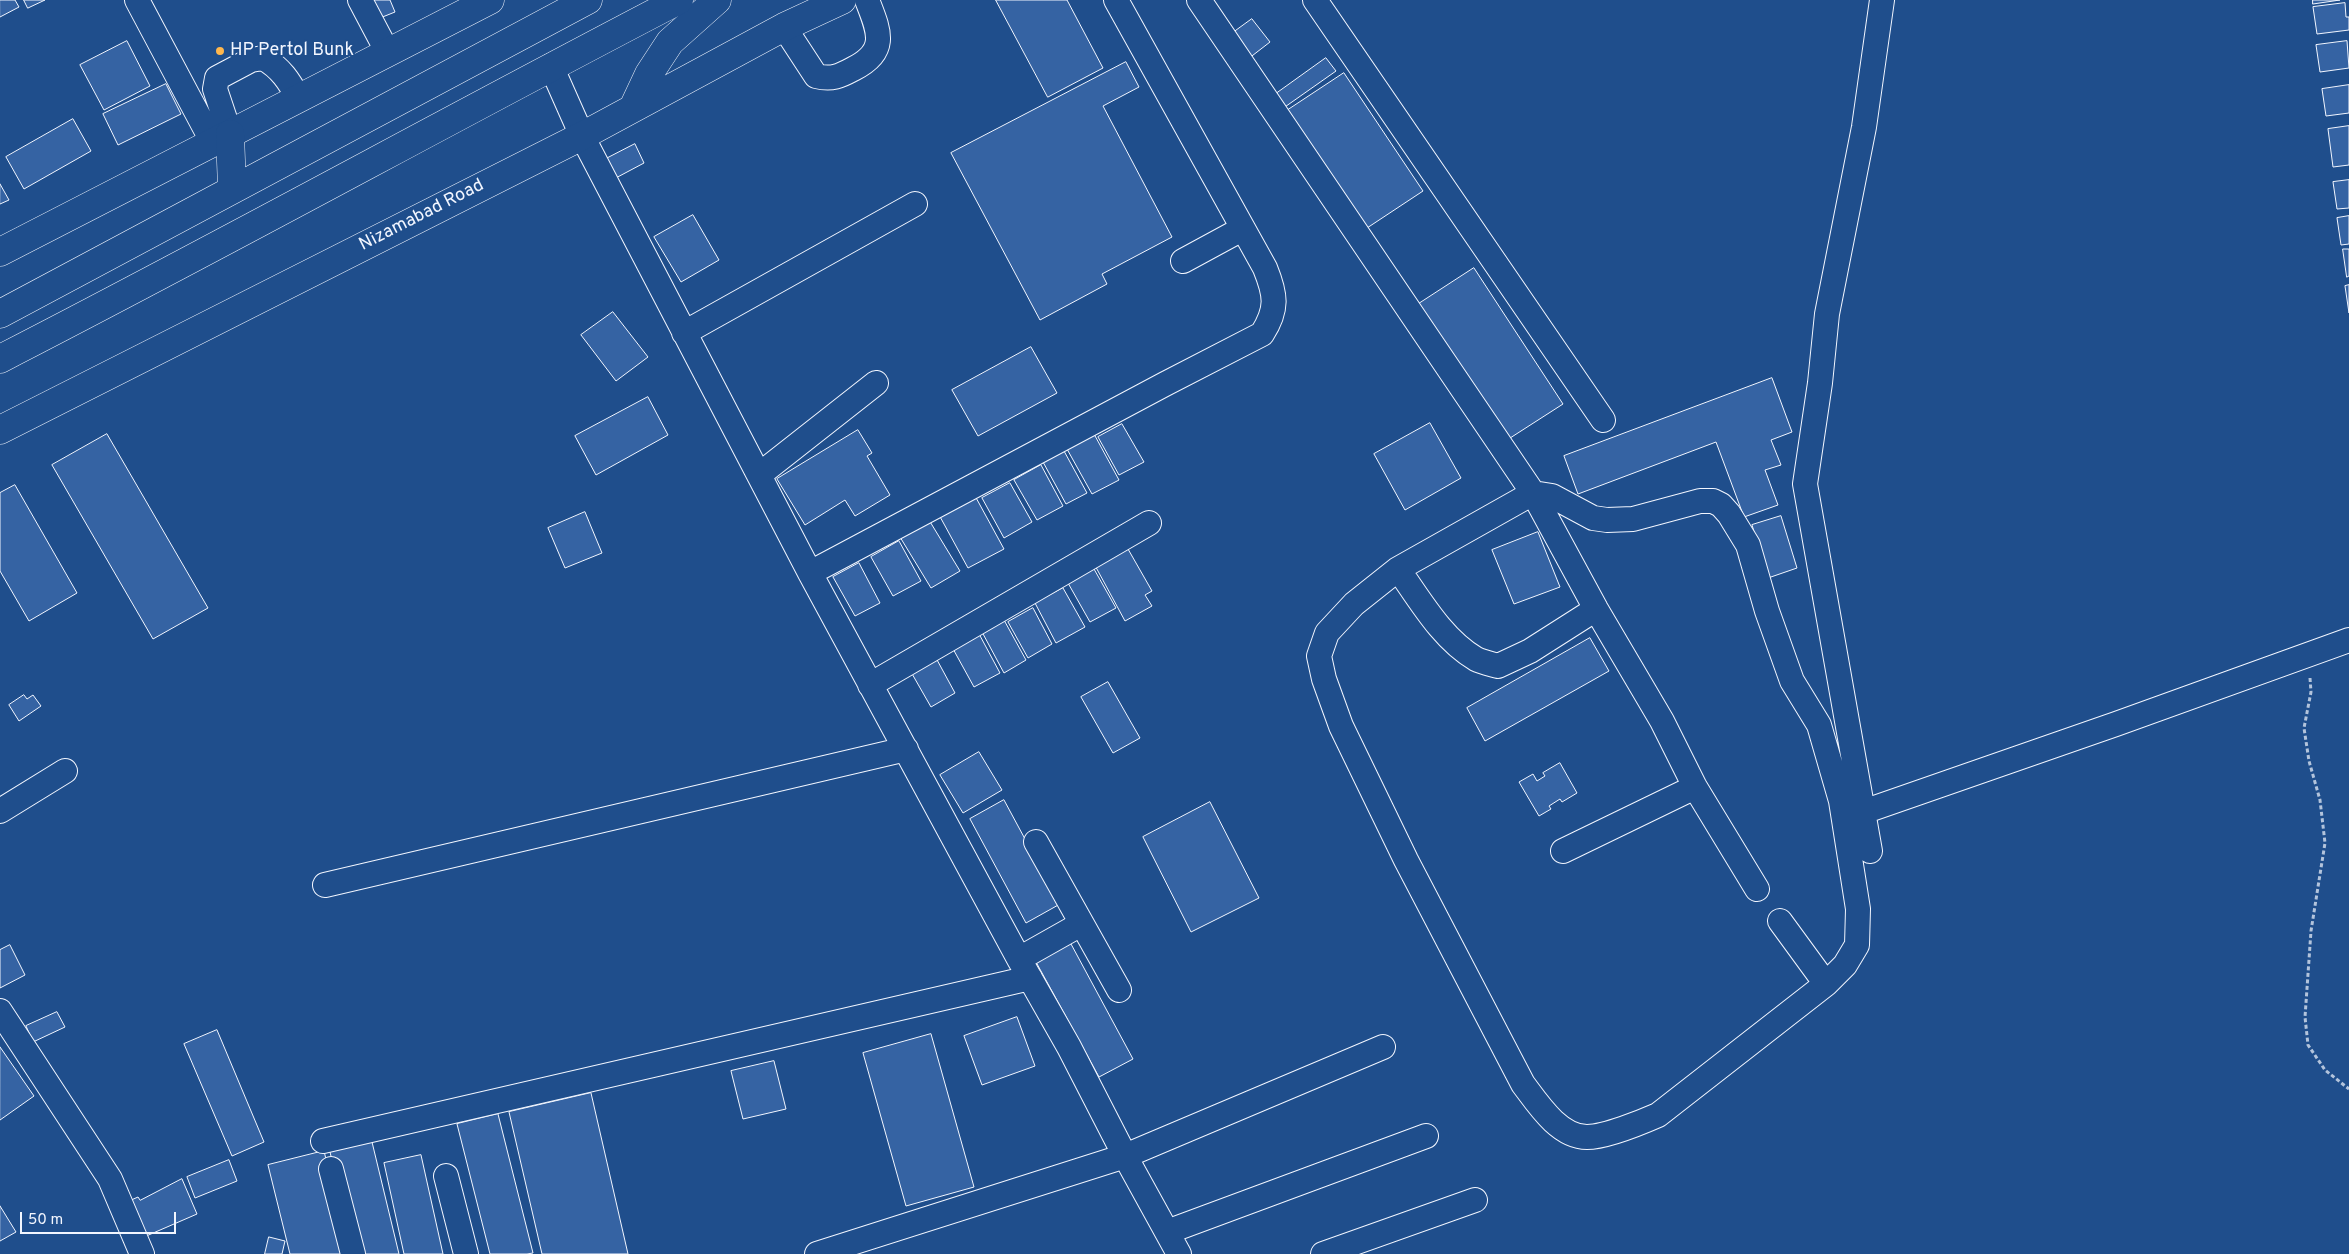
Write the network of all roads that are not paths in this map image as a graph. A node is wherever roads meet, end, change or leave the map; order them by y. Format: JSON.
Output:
{"nodes":[{"id":1,"x":137,"y":0,"type":"edge"},
{"id":2,"x":360,"y":0,"type":"edge"},
{"id":3,"x":489,"y":0,"type":"edge"},
{"id":4,"x":588,"y":0,"type":"edge"},
{"id":5,"x":679,"y":0,"type":"edge"},
{"id":6,"x":717,"y":0,"type":"edge"},
{"id":7,"x":842,"y":0,"type":"edge"},
{"id":8,"x":867,"y":0,"type":"edge"},
{"id":9,"x":1116,"y":0,"type":"edge"},
{"id":10,"x":1199,"y":0,"type":"edge"},
{"id":11,"x":1315,"y":0,"type":"edge"},
{"id":12,"x":1882,"y":0,"type":"edge"},
{"id":13,"x":784,"y":27,"type":"junction"},
{"id":14,"x":388,"y":53,"type":"junction"},
{"id":15,"x":551,"y":66,"type":"junction"},
{"id":16,"x":298,"y":99,"type":"junction"},
{"id":17,"x":634,"y":106,"type":"junction"},
{"id":18,"x":582,"y":136,"type":"junction"},
{"id":19,"x":222,"y":139,"type":"junction"},
{"id":20,"x":232,"y":188,"type":"junction"},
{"id":21,"x":915,"y":204,"type":"dead end"},
{"id":22,"x":1242,"y":229,"type":"junction"},
{"id":23,"x":0,"y":252,"type":"edge"},
{"id":24,"x":1183,"y":261,"type":"dead end"},
{"id":25,"x":0,"y":314,"type":"edge"},
{"id":26,"x":684,"y":334,"type":"junction"},
{"id":27,"x":0,"y":360,"type":"edge"},
{"id":28,"x":876,"y":383,"type":"dead end"},
{"id":29,"x":1603,"y":420,"type":"dead end"},
{"id":30,"x":0,"y":430,"type":"edge"},
{"id":31,"x":759,"y":475,"type":"junction"},
{"id":32,"x":1533,"y":493,"type":"junction"},
{"id":33,"x":1149,"y":523,"type":"dead end"},
{"id":34,"x":1398,"y":569,"type":"junction"},
{"id":35,"x":810,"y":573,"type":"junction"},
{"id":36,"x":1596,"y":609,"type":"junction"},
{"id":37,"x":2349,"y":640,"type":"edge"},
{"id":38,"x":870,"y":685,"type":"junction"},
{"id":39,"x":906,"y":749,"type":"junction"},
{"id":40,"x":65,"y":771,"type":"dead end"},
{"id":41,"x":1695,"y":787,"type":"junction"},
{"id":42,"x":0,"y":811,"type":"edge"},
{"id":43,"x":1863,"y":812,"type":"junction"},
{"id":44,"x":1036,"y":842,"type":"dead end"},
{"id":45,"x":1564,"y":851,"type":"dead end"},
{"id":46,"x":1870,"y":851,"type":"dead end"},
{"id":47,"x":325,"y":885,"type":"dead end"},
{"id":48,"x":1757,"y":889,"type":"dead end"},
{"id":49,"x":1780,"y":921,"type":"dead end"},
{"id":50,"x":1081,"y":924,"type":"junction"},
{"id":51,"x":1024,"y":969,"type":"junction"},
{"id":52,"x":1826,"y":984,"type":"junction"},
{"id":53,"x":1119,"y":990,"type":"dead end"},
{"id":54,"x":0,"y":1011,"type":"edge"},
{"id":55,"x":1383,"y":1047,"type":"dead end"},
{"id":56,"x":1426,"y":1136,"type":"dead end"},
{"id":57,"x":323,"y":1141,"type":"dead end"},
{"id":58,"x":1125,"y":1156,"type":"junction"},
{"id":59,"x":331,"y":1168,"type":"dead end"},
{"id":60,"x":446,"y":1176,"type":"dead end"},
{"id":61,"x":1474,"y":1200,"type":"dead end"},
{"id":62,"x":1167,"y":1232,"type":"junction"},
{"id":63,"x":142,"y":1254,"type":"edge"},
{"id":64,"x":353,"y":1254,"type":"edge"},
{"id":65,"x":466,"y":1254,"type":"edge"},
{"id":66,"x":817,"y":1254,"type":"edge"},
{"id":67,"x":1179,"y":1254,"type":"edge"},
{"id":68,"x":1323,"y":1254,"type":"edge"}],
"edges":[{"from":1,"to":19,"type":"street"},
{"from":2,"to":14,"type":"street"},
{"from":3,"to":14,"type":"main road"},
{"from":4,"to":20,"type":"main road"},
{"from":5,"to":15,"type":"main road"},
{"from":6,"to":17,"type":"main road"},
{"from":7,"to":13,"type":"main road","name":"Nizamabad Road"},
{"from":8,"to":13,"type":"street"},
{"from":9,"to":22,"type":"street"},
{"from":10,"to":32,"type":"street"},
{"from":11,"to":29,"type":"street"},
{"from":12,"to":43,"type":"street"},
{"from":13,"to":17,"type":"main road","name":"Nizamabad Road"},
{"from":14,"to":16,"type":"main road"},
{"from":15,"to":18,"type":"street"},
{"from":15,"to":27,"type":"main road"},
{"from":16,"to":19,"type":"main road"},
{"from":16,"to":19,"type":"street"},
{"from":17,"to":18,"type":"main road","name":"Nizamabad Road"},
{"from":18,"to":26,"type":"street"},
{"from":18,"to":30,"type":"main road","name":"Nizamabad Road"},
{"from":19,"to":20,"type":"main road"},
{"from":19,"to":23,"type":"main road"},
{"from":20,"to":25,"type":"main road"},
{"from":21,"to":26,"type":"street"},
{"from":22,"to":24,"type":"street"},
{"from":22,"to":35,"type":"street"},
{"from":26,"to":31,"type":"street"},
{"from":28,"to":31,"type":"street"},
{"from":31,"to":35,"type":"street"},
{"from":32,"to":34,"type":"street"},
{"from":32,"to":36,"type":"street"},
{"from":32,"to":52,"type":"street"},
{"from":33,"to":38,"type":"street"},
{"from":34,"to":36,"type":"street"},
{"from":34,"to":52,"type":"street"},
{"from":35,"to":38,"type":"street"},
{"from":36,"to":41,"type":"street"},
{"from":37,"to":43,"type":"street"},
{"from":38,"to":39,"type":"street"},
{"from":39,"to":47,"type":"street"},
{"from":39,"to":51,"type":"street"},
{"from":40,"to":42,"type":"street"},
{"from":41,"to":45,"type":"street"},
{"from":41,"to":48,"type":"street"},
{"from":43,"to":46,"type":"street"},
{"from":44,"to":50,"type":"street"},
{"from":49,"to":52,"type":"street"},
{"from":50,"to":51,"type":"street"},
{"from":50,"to":53,"type":"street"},
{"from":51,"to":57,"type":"street"},
{"from":51,"to":58,"type":"street"},
{"from":54,"to":63,"type":"street"},
{"from":55,"to":58,"type":"street"},
{"from":56,"to":62,"type":"street"},
{"from":58,"to":62,"type":"street"},
{"from":58,"to":66,"type":"street"},
{"from":59,"to":64,"type":"street"},
{"from":60,"to":65,"type":"street"},
{"from":61,"to":68,"type":"street"},
{"from":62,"to":67,"type":"street"}]}
